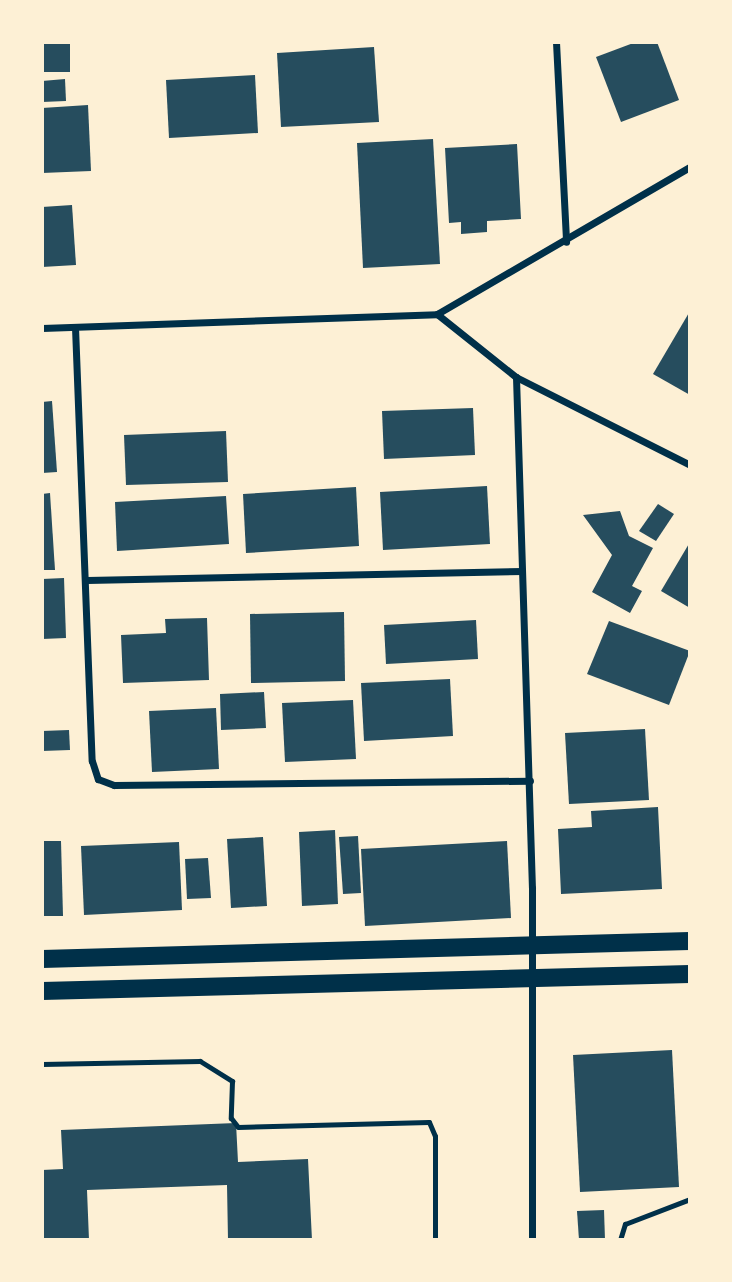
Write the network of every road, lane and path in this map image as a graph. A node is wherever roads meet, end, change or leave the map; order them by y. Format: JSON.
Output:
{"nodes":[{"id":1,"x":555,"y":42,"type":"edge"},
{"id":2,"x":690,"y":167,"type":"edge"},
{"id":3,"x":566,"y":242,"type":"junction"},
{"id":4,"x":437,"y":314,"type":"junction"},
{"id":5,"x":75,"y":327,"type":"junction"},
{"id":6,"x":42,"y":328,"type":"edge"},
{"id":7,"x":516,"y":377,"type":"junction"},
{"id":8,"x":690,"y":465,"type":"edge"},
{"id":9,"x":522,"y":571,"type":"junction"},
{"id":10,"x":87,"y":580,"type":"junction"},
{"id":11,"x":530,"y":781,"type":"junction"},
{"id":12,"x":690,"y":941,"type":"edge"},
{"id":13,"x":529,"y":946,"type":"junction"},
{"id":14,"x":42,"y":959,"type":"edge"},
{"id":15,"x":690,"y":974,"type":"edge"},
{"id":16,"x":528,"y":979,"type":"junction"},
{"id":17,"x":42,"y":991,"type":"edge"},
{"id":18,"x":42,"y":1064,"type":"edge"},
{"id":19,"x":690,"y":1199,"type":"edge"},
{"id":20,"x":435,"y":1240,"type":"edge"},
{"id":21,"x":532,"y":1240,"type":"edge"},
{"id":22,"x":620,"y":1240,"type":"edge"}],
"edges":[{"from":1,"to":3,"type":"street"},
{"from":2,"to":3,"type":"street"},
{"from":3,"to":4,"type":"street"},
{"from":4,"to":5,"type":"street"},
{"from":4,"to":7,"type":"street"},
{"from":5,"to":6,"type":"street"},
{"from":5,"to":10,"type":"street"},
{"from":7,"to":8,"type":"street"},
{"from":7,"to":9,"type":"street"},
{"from":9,"to":10,"type":"street"},
{"from":9,"to":11,"type":"street"},
{"from":10,"to":11,"type":"street"},
{"from":11,"to":13,"type":"street"},
{"from":12,"to":13,"type":"main road"},
{"from":13,"to":14,"type":"main road"},
{"from":13,"to":16,"type":"street"},
{"from":15,"to":16,"type":"main road"},
{"from":16,"to":17,"type":"main road"},
{"from":16,"to":21,"type":"street"},
{"from":18,"to":20,"type":"lane"},
{"from":19,"to":22,"type":"lane"}]}
